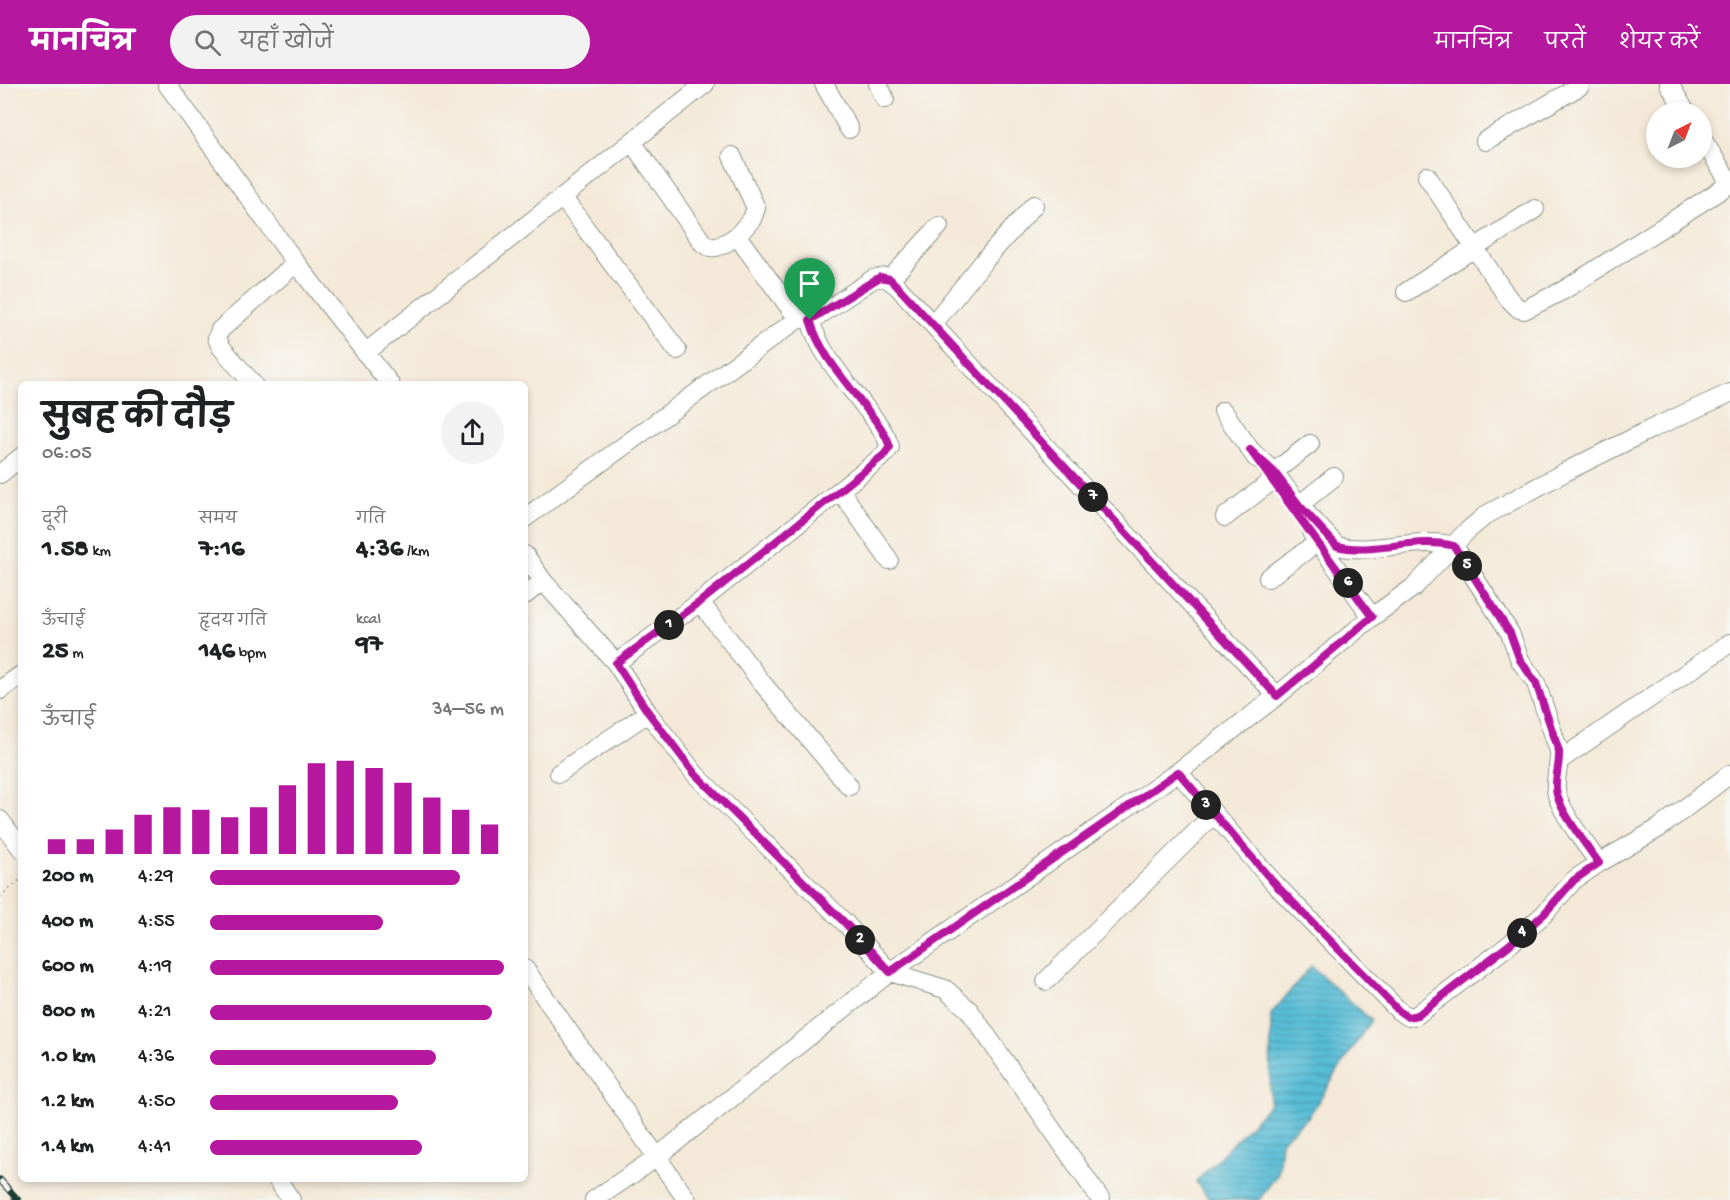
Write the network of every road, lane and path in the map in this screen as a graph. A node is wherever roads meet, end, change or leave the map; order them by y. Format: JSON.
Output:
{"nodes":[{"id":1,"x":167,"y":84,"type":"edge"},
{"id":2,"x":705,"y":84,"type":"edge"},
{"id":3,"x":824,"y":84,"type":"edge"},
{"id":4,"x":1669,"y":84,"type":"edge"},
{"id":5,"x":1581,"y":85,"type":"edge"},
{"id":6,"x":1680,"y":102,"type":"edge"},
{"id":7,"x":849,"y":129,"type":"dead end"},
{"id":8,"x":1485,"y":141,"type":"dead end"},
{"id":9,"x":632,"y":142,"type":"junction"},
{"id":10,"x":1712,"y":153,"type":"edge"},
{"id":11,"x":732,"y":156,"type":"dead end"},
{"id":12,"x":1427,"y":176,"type":"dead end"},
{"id":13,"x":1728,"y":177,"type":"edge"},
{"id":14,"x":562,"y":196,"type":"junction"},
{"id":15,"x":1034,"y":205,"type":"dead end"},
{"id":16,"x":1535,"y":209,"type":"dead end"},
{"id":17,"x":939,"y":226,"type":"dead end"},
{"id":18,"x":737,"y":236,"type":"junction"},
{"id":19,"x":1474,"y":247,"type":"junction"},
{"id":20,"x":296,"y":263,"type":"junction"},
{"id":21,"x":890,"y":279,"type":"junction"},
{"id":22,"x":1406,"y":292,"type":"dead end"},
{"id":23,"x":804,"y":319,"type":"junction"},
{"id":24,"x":933,"y":324,"type":"junction"},
{"id":25,"x":677,"y":350,"type":"dead end"},
{"id":26,"x":365,"y":352,"type":"junction"},
{"id":27,"x":250,"y":381,"type":"edge"},
{"id":28,"x":388,"y":381,"type":"edge"},
{"id":29,"x":1730,"y":393,"type":"edge"},
{"id":30,"x":1222,"y":411,"type":"dead end"},
{"id":31,"x":1310,"y":444,"type":"dead end"},
{"id":32,"x":18,"y":459,"type":"edge"},
{"id":33,"x":0,"y":474,"type":"edge"},
{"id":34,"x":1273,"y":476,"type":"junction"},
{"id":35,"x":1335,"y":477,"type":"dead end"},
{"id":36,"x":840,"y":490,"type":"junction"},
{"id":37,"x":1299,"y":505,"type":"junction"},
{"id":38,"x":528,"y":516,"type":"edge"},
{"id":39,"x":1224,"y":517,"type":"dead end"},
{"id":40,"x":1318,"y":542,"type":"junction"},
{"id":41,"x":1454,"y":546,"type":"junction"},
{"id":42,"x":528,"y":559,"type":"edge"},
{"id":43,"x":888,"y":560,"type":"dead end"},
{"id":44,"x":1268,"y":578,"type":"dead end"},
{"id":45,"x":543,"y":581,"type":"junction"},
{"id":46,"x":528,"y":593,"type":"edge"},
{"id":47,"x":700,"y":602,"type":"junction"},
{"id":48,"x":1372,"y":617,"type":"junction"},
{"id":49,"x":1730,"y":643,"type":"edge"},
{"id":50,"x":616,"y":663,"type":"junction"},
{"id":51,"x":18,"y":677,"type":"edge"},
{"id":52,"x":0,"y":690,"type":"edge"},
{"id":53,"x":1277,"y":696,"type":"junction"},
{"id":54,"x":648,"y":712,"type":"junction"},
{"id":55,"x":1560,"y":760,"type":"junction"},
{"id":56,"x":1178,"y":772,"type":"junction"},
{"id":57,"x":559,"y":773,"type":"dead end"},
{"id":58,"x":1730,"y":774,"type":"edge"},
{"id":59,"x":849,"y":786,"type":"dead end"},
{"id":60,"x":1214,"y":814,"type":"junction"},
{"id":61,"x":0,"y":820,"type":"edge"},
{"id":62,"x":18,"y":844,"type":"edge"},
{"id":63,"x":1599,"y":863,"type":"junction"},
{"id":64,"x":18,"y":882,"type":"edge"},
{"id":65,"x":0,"y":897,"type":"edge"},
{"id":66,"x":890,"y":972,"type":"junction"},
{"id":67,"x":528,"y":973,"type":"edge"},
{"id":68,"x":1046,"y":981,"type":"dead end"},
{"id":69,"x":657,"y":1157,"type":"junction"},
{"id":70,"x":279,"y":1182,"type":"edge"},
{"id":71,"x":291,"y":1200,"type":"edge"},
{"id":72,"x":594,"y":1200,"type":"edge"},
{"id":73,"x":687,"y":1200,"type":"edge"},
{"id":74,"x":1101,"y":1200,"type":"edge"}],
"edges":[{"from":1,"to":20,"type":"street"},
{"from":2,"to":9,"type":"street"},
{"from":3,"to":7,"type":"street"},
{"from":4,"to":6,"type":"street"},
{"from":5,"to":8,"type":"street"},
{"from":9,"to":14,"type":"street"},
{"from":9,"to":18,"type":"street"},
{"from":10,"to":13,"type":"street"},
{"from":11,"to":18,"type":"street"},
{"from":12,"to":19,"type":"street"},
{"from":13,"to":19,"type":"street"},
{"from":14,"to":25,"type":"street"},
{"from":14,"to":26,"type":"street"},
{"from":15,"to":24,"type":"street"},
{"from":16,"to":19,"type":"street"},
{"from":17,"to":21,"type":"street"},
{"from":18,"to":23,"type":"street"},
{"from":19,"to":22,"type":"street"},
{"from":20,"to":26,"type":"street"},
{"from":20,"to":27,"type":"street"},
{"from":21,"to":23,"type":"street"},
{"from":21,"to":24,"type":"street"},
{"from":23,"to":36,"type":"street"},
{"from":23,"to":38,"type":"street"},
{"from":24,"to":53,"type":"street"},
{"from":26,"to":28,"type":"street"},
{"from":29,"to":41,"type":"street"},
{"from":30,"to":34,"type":"street"},
{"from":31,"to":34,"type":"street"},
{"from":32,"to":33,"type":"street"},
{"from":34,"to":37,"type":"street"},
{"from":34,"to":39,"type":"street"},
{"from":34,"to":40,"type":"street"},
{"from":35,"to":37,"type":"street"},
{"from":36,"to":43,"type":"street"},
{"from":36,"to":47,"type":"street"},
{"from":37,"to":41,"type":"street"},
{"from":40,"to":44,"type":"street"},
{"from":40,"to":48,"type":"street"},
{"from":41,"to":48,"type":"street"},
{"from":41,"to":55,"type":"street"},
{"from":42,"to":45,"type":"street"},
{"from":45,"to":46,"type":"street"},
{"from":45,"to":50,"type":"street"},
{"from":47,"to":50,"type":"street"},
{"from":47,"to":59,"type":"street"},
{"from":48,"to":53,"type":"street"},
{"from":49,"to":55,"type":"street"},
{"from":50,"to":54,"type":"street"},
{"from":51,"to":52,"type":"street"},
{"from":53,"to":56,"type":"street"},
{"from":54,"to":57,"type":"street"},
{"from":54,"to":66,"type":"street"},
{"from":55,"to":63,"type":"street"},
{"from":56,"to":60,"type":"street"},
{"from":56,"to":66,"type":"street"},
{"from":58,"to":63,"type":"street"},
{"from":60,"to":63,"type":"street"},
{"from":60,"to":68,"type":"street"},
{"from":61,"to":62,"type":"street"},
{"from":64,"to":65,"type":"path"},
{"from":66,"to":69,"type":"street"},
{"from":66,"to":74,"type":"street"},
{"from":67,"to":69,"type":"street"},
{"from":69,"to":72,"type":"street"},
{"from":69,"to":73,"type":"street"},
{"from":70,"to":71,"type":"street"}]}
